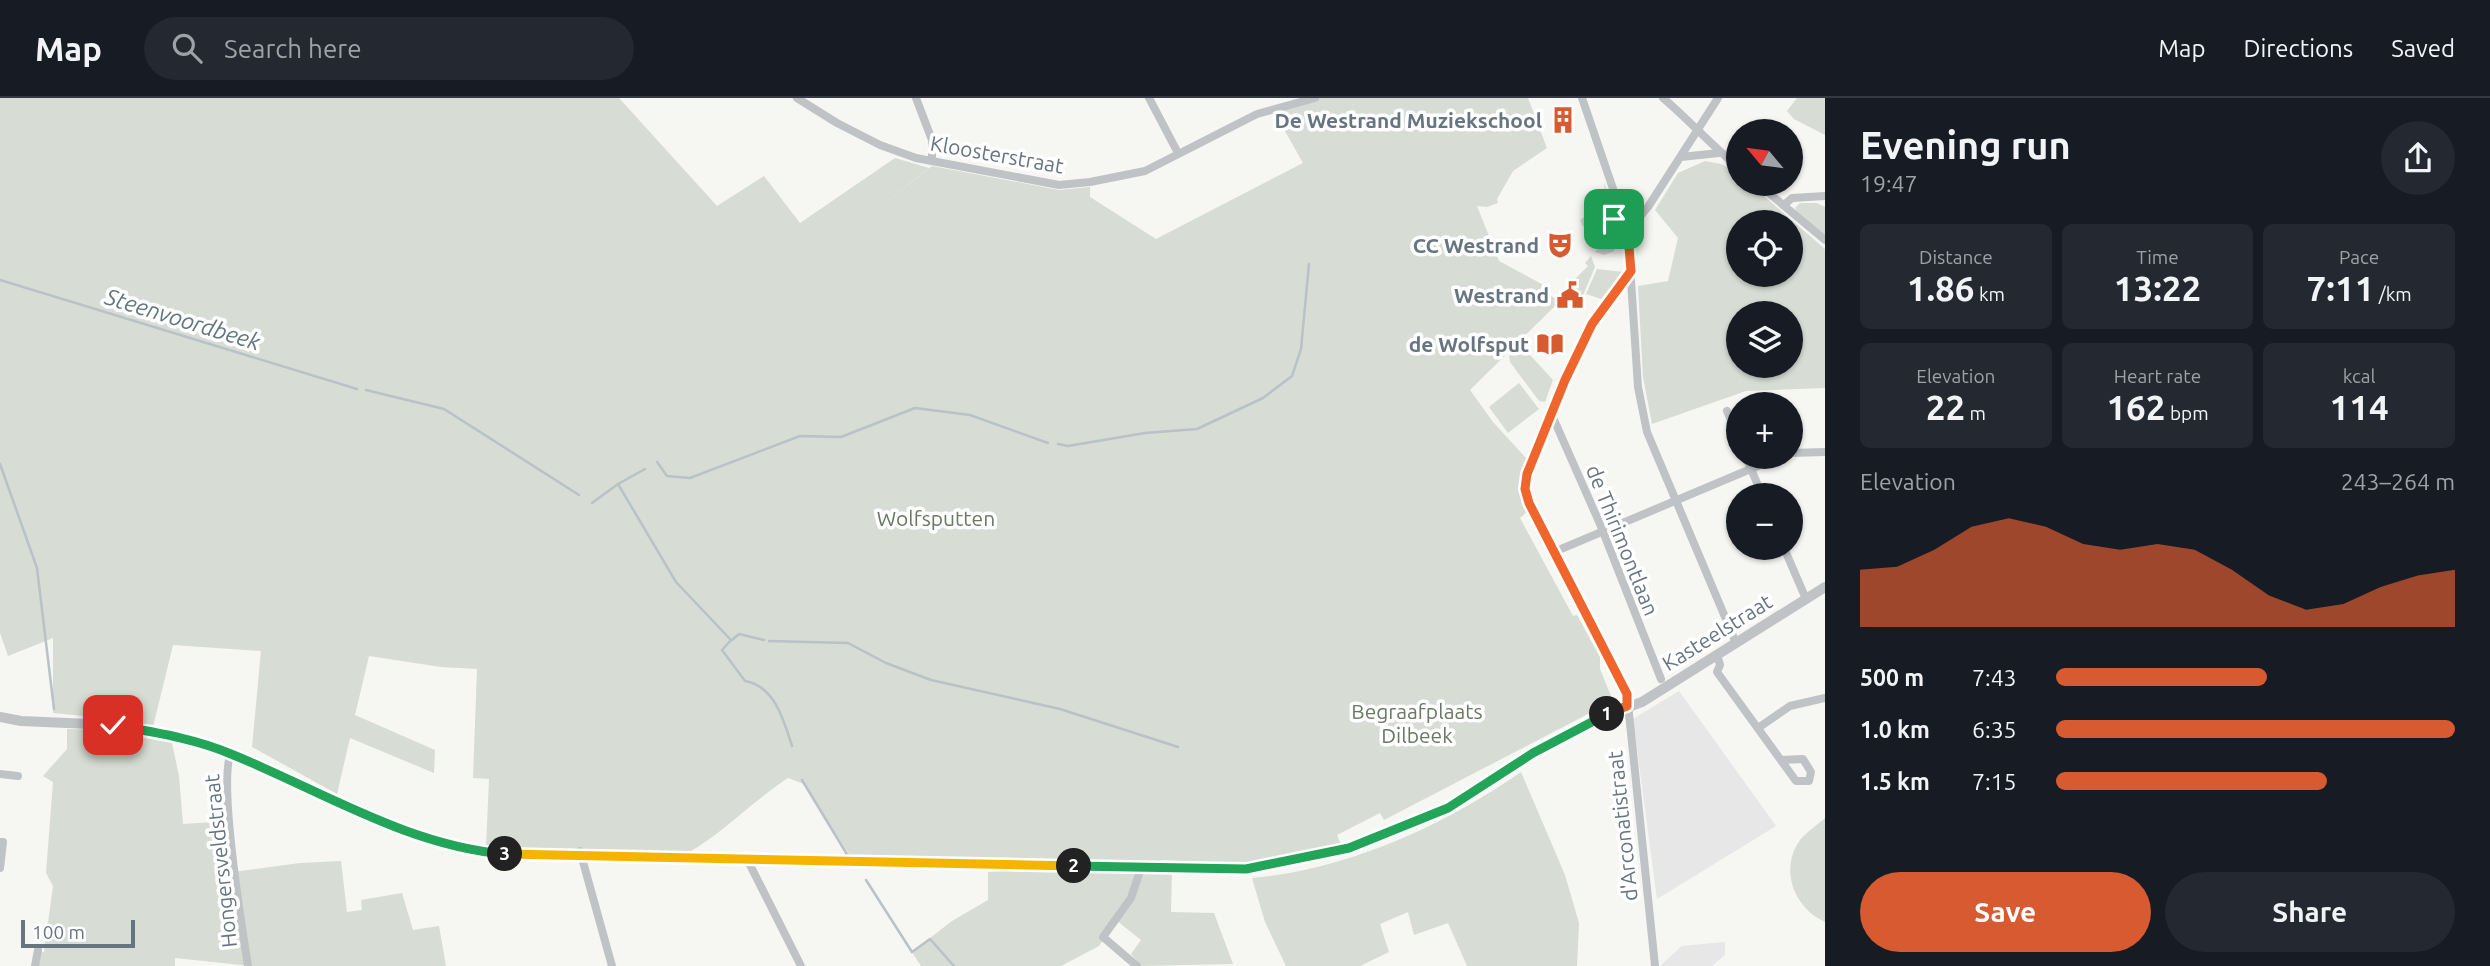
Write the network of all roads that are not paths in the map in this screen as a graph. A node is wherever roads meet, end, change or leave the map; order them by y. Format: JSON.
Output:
{"nodes":[{"id":1,"x":797,"y":98,"type":"edge"},
{"id":2,"x":916,"y":98,"type":"edge"},
{"id":3,"x":1149,"y":98,"type":"edge"},
{"id":4,"x":1315,"y":98,"type":"edge"},
{"id":5,"x":1582,"y":98,"type":"edge"},
{"id":6,"x":1663,"y":98,"type":"edge"},
{"id":7,"x":1718,"y":98,"type":"edge"},
{"id":8,"x":1699,"y":128,"type":"junction"},
{"id":9,"x":1178,"y":153,"type":"junction"},
{"id":10,"x":1718,"y":153,"type":"junction"},
{"id":11,"x":1681,"y":157,"type":"junction"},
{"id":12,"x":1726,"y":159,"type":"edge"},
{"id":13,"x":932,"y":161,"type":"junction"},
{"id":14,"x":1773,"y":196,"type":"edge"},
{"id":15,"x":1825,"y":196,"type":"edge"},
{"id":16,"x":1784,"y":205,"type":"junction"},
{"id":17,"x":1621,"y":212,"type":"junction"},
{"id":18,"x":1637,"y":220,"type":"junction"},
{"id":19,"x":1628,"y":235,"type":"junction"},
{"id":20,"x":1825,"y":240,"type":"edge"},
{"id":21,"x":1631,"y":271,"type":"junction"},
{"id":22,"x":1551,"y":413,"type":"junction"},
{"id":23,"x":1825,"y":452,"type":"edge"},
{"id":24,"x":1803,"y":453,"type":"edge"},
{"id":25,"x":1751,"y":469,"type":"joint"},
{"id":26,"x":1757,"y":483,"type":"edge"},
{"id":27,"x":1676,"y":500,"type":"junction"},
{"id":28,"x":1601,"y":532,"type":"junction"},
{"id":29,"x":1554,"y":552,"type":"junction"},
{"id":30,"x":1789,"y":560,"type":"edge"},
{"id":31,"x":1825,"y":587,"type":"edge"},
{"id":32,"x":1806,"y":599,"type":"junction"},
{"id":33,"x":1736,"y":643,"type":"junction"},
{"id":34,"x":1717,"y":655,"type":"junction"},
{"id":35,"x":1701,"y":665,"type":"junction"},
{"id":36,"x":1717,"y":672,"type":"junction"},
{"id":37,"x":1661,"y":680,"type":"dead end"},
{"id":38,"x":1825,"y":698,"type":"edge"},
{"id":39,"x":1627,"y":706,"type":"junction"},
{"id":40,"x":0,"y":717,"type":"edge"},
{"id":41,"x":1758,"y":728,"type":"junction"},
{"id":42,"x":231,"y":753,"type":"junction"},
{"id":43,"x":1781,"y":760,"type":"dead end"},
{"id":44,"x":0,"y":774,"type":"edge"},
{"id":45,"x":18,"y":776,"type":"dead end"},
{"id":46,"x":0,"y":842,"type":"edge"},
{"id":47,"x":581,"y":853,"type":"junction"},
{"id":48,"x":747,"y":859,"type":"junction"},
{"id":49,"x":0,"y":868,"type":"edge"},
{"id":50,"x":1141,"y":868,"type":"junction"},
{"id":51,"x":38,"y":950,"type":"dead end"},
{"id":52,"x":36,"y":966,"type":"edge"},
{"id":53,"x":248,"y":966,"type":"edge"},
{"id":54,"x":612,"y":966,"type":"edge"},
{"id":55,"x":801,"y":966,"type":"edge"},
{"id":56,"x":1137,"y":966,"type":"edge"},
{"id":57,"x":1655,"y":966,"type":"edge"}],
"edges":[{"from":1,"to":13,"type":"street","name":"Kloosterstraat"},
{"from":2,"to":13,"type":"street"},
{"from":3,"to":9,"type":"street"},
{"from":4,"to":9,"type":"street","name":"Kloosterstraat"},
{"from":5,"to":17,"type":"street"},
{"from":6,"to":8,"type":"street"},
{"from":7,"to":8,"type":"street"},
{"from":8,"to":10,"type":"street"},
{"from":8,"to":11,"type":"street"},
{"from":9,"to":13,"type":"street","name":"Kloosterstraat"},
{"from":10,"to":11,"type":"street"},
{"from":10,"to":12,"type":"street"},
{"from":11,"to":18,"type":"street"},
{"from":14,"to":16,"type":"street"},
{"from":15,"to":16,"type":"street"},
{"from":16,"to":20,"type":"street"},
{"from":17,"to":18,"type":"street"},
{"from":17,"to":19,"type":"street"},
{"from":18,"to":19,"type":"street"},
{"from":19,"to":21,"type":"street"},
{"from":21,"to":22,"type":"street","name":"d'Arconatistraat"},
{"from":21,"to":27,"type":"street"},
{"from":22,"to":28,"type":"street","name":"de Thirimontlaan"},
{"from":22,"to":29,"type":"street","name":"d'Arconatistraat"},
{"from":23,"to":24,"type":"street"},
{"from":25,"to":26,"type":"street"},
{"from":25,"to":27,"type":"street"},
{"from":27,"to":28,"type":"street"},
{"from":27,"to":33,"type":"street"},
{"from":28,"to":29,"type":"street"},
{"from":28,"to":37,"type":"street","name":"de Thirimontlaan"},
{"from":29,"to":39,"type":"street","name":"d'Arconatistraat"},
{"from":30,"to":32,"type":"street"},
{"from":31,"to":32,"type":"street","name":"Kasteelstraat"},
{"from":32,"to":33,"type":"street","name":"Kasteelstraat"},
{"from":33,"to":34,"type":"street","name":"Kasteelstraat"},
{"from":34,"to":35,"type":"street","name":"Kasteelstraat"},
{"from":34,"to":36,"type":"street"},
{"from":35,"to":36,"type":"street"},
{"from":35,"to":39,"type":"street","name":"Kasteelstraat"},
{"from":36,"to":41,"type":"street"},
{"from":38,"to":41,"type":"street"},
{"from":39,"to":50,"type":"street","name":"Kasteelstraat"},
{"from":39,"to":57,"type":"street","name":"d'Arconatistraat"},
{"from":40,"to":42,"type":"street","name":"Kasteelstraat"},
{"from":41,"to":43,"type":"street"},
{"from":42,"to":47,"type":"street","name":"Kasteelstraat"},
{"from":42,"to":53,"type":"street","name":"Hongersveldstraat"},
{"from":44,"to":45,"type":"street"},
{"from":46,"to":49,"type":"street"},
{"from":47,"to":48,"type":"street","name":"Kasteelstraat"},
{"from":47,"to":54,"type":"street"},
{"from":48,"to":50,"type":"street","name":"Kasteelstraat"},
{"from":48,"to":55,"type":"street"},
{"from":50,"to":56,"type":"street"},
{"from":51,"to":52,"type":"street"}]}
